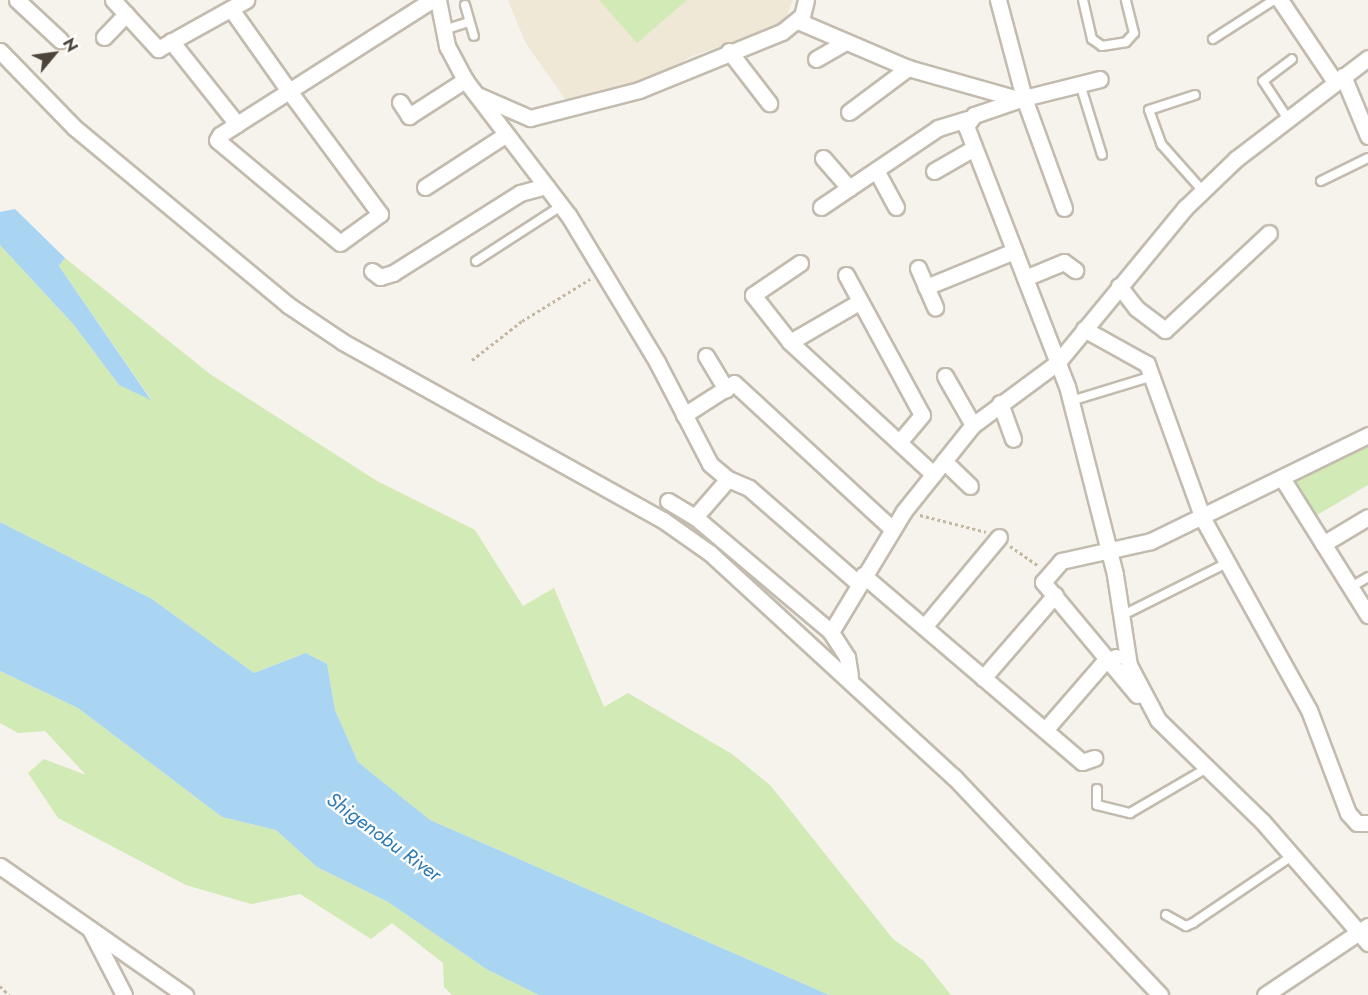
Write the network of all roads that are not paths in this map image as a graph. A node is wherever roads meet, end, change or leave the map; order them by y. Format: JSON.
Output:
{"nodes":[{"id":1,"x":113,"y":0,"type":"edge"},
{"id":2,"x":246,"y":0,"type":"edge"},
{"id":3,"x":432,"y":0,"type":"edge"},
{"id":4,"x":438,"y":0,"type":"edge"},
{"id":5,"x":806,"y":0,"type":"edge"},
{"id":6,"x":998,"y":0,"type":"edge"},
{"id":7,"x":1083,"y":0,"type":"edge"},
{"id":8,"x":1126,"y":0,"type":"edge"},
{"id":9,"x":1274,"y":0,"type":"edge"},
{"id":10,"x":1280,"y":0,"type":"edge"},
{"id":11,"x":22,"y":2,"type":"edge"},
{"id":12,"x":465,"y":5,"type":"dead end"},
{"id":13,"x":231,"y":9,"type":"junction"},
{"id":14,"x":126,"y":14,"type":"junction"},
{"id":15,"x":798,"y":21,"type":"junction"},
{"id":16,"x":469,"y":22,"type":"junction"},
{"id":17,"x":444,"y":30,"type":"junction"},
{"id":18,"x":474,"y":36,"type":"dead end"},
{"id":19,"x":104,"y":37,"type":"dead end"},
{"id":20,"x":1213,"y":39,"type":"dead end"},
{"id":21,"x":60,"y":40,"type":"dead end"},
{"id":22,"x":171,"y":41,"type":"junction"},
{"id":23,"x":845,"y":42,"type":"junction"},
{"id":24,"x":0,"y":51,"type":"edge"},
{"id":25,"x":729,"y":51,"type":"junction"},
{"id":26,"x":1368,"y":58,"type":"edge"},
{"id":27,"x":816,"y":59,"type":"dead end"},
{"id":28,"x":1292,"y":59,"type":"dead end"},
{"id":29,"x":908,"y":68,"type":"junction"},
{"id":30,"x":1100,"y":79,"type":"dead end"},
{"id":31,"x":1339,"y":79,"type":"junction"},
{"id":32,"x":465,"y":80,"type":"junction"},
{"id":33,"x":1080,"y":84,"type":"junction"},
{"id":34,"x":289,"y":91,"type":"junction"},
{"id":35,"x":477,"y":95,"type":"junction"},
{"id":36,"x":1195,"y":95,"type":"dead end"},
{"id":37,"x":1021,"y":98,"type":"junction"},
{"id":38,"x":400,"y":102,"type":"dead end"},
{"id":39,"x":769,"y":103,"type":"dead end"},
{"id":40,"x":849,"y":112,"type":"dead end"},
{"id":41,"x":1288,"y":118,"type":"junction"},
{"id":42,"x":968,"y":119,"type":"junction"},
{"id":43,"x":237,"y":124,"type":"junction"},
{"id":44,"x":505,"y":135,"type":"junction"},
{"id":45,"x":1368,"y":136,"type":"edge"},
{"id":46,"x":974,"y":148,"type":"junction"},
{"id":47,"x":1102,"y":155,"type":"dead end"},
{"id":48,"x":823,"y":158,"type":"dead end"},
{"id":49,"x":1368,"y":158,"type":"edge"},
{"id":50,"x":876,"y":170,"type":"junction"},
{"id":51,"x":934,"y":171,"type":"dead end"},
{"id":52,"x":430,"y":180,"type":"dead end"},
{"id":53,"x":1321,"y":181,"type":"dead end"},
{"id":54,"x":546,"y":186,"type":"junction"},
{"id":55,"x":849,"y":188,"type":"junction"},
{"id":56,"x":1203,"y":191,"type":"junction"},
{"id":57,"x":561,"y":206,"type":"junction"},
{"id":58,"x":821,"y":207,"type":"dead end"},
{"id":59,"x":896,"y":207,"type":"dead end"},
{"id":60,"x":1064,"y":208,"type":"dead end"},
{"id":61,"x":1269,"y":233,"type":"dead end"},
{"id":62,"x":1014,"y":251,"type":"junction"},
{"id":63,"x":476,"y":261,"type":"dead end"},
{"id":64,"x":800,"y":263,"type":"dead end"},
{"id":65,"x":918,"y":268,"type":"dead end"},
{"id":66,"x":1076,"y":270,"type":"dead end"},
{"id":67,"x":372,"y":271,"type":"dead end"},
{"id":68,"x":846,"y":275,"type":"dead end"},
{"id":69,"x":1025,"y":279,"type":"junction"},
{"id":70,"x":1119,"y":286,"type":"junction"},
{"id":71,"x":926,"y":287,"type":"junction"},
{"id":72,"x":859,"y":302,"type":"junction"},
{"id":73,"x":1172,"y":302,"type":"dead end"},
{"id":74,"x":935,"y":307,"type":"dead end"},
{"id":75,"x":1182,"y":314,"type":"junction"},
{"id":76,"x":1084,"y":329,"type":"junction"},
{"id":77,"x":790,"y":342,"type":"junction"},
{"id":78,"x":706,"y":356,"type":"dead end"},
{"id":79,"x":1058,"y":362,"type":"junction"},
{"id":80,"x":945,"y":376,"type":"dead end"},
{"id":81,"x":1153,"y":376,"type":"junction"},
{"id":82,"x":726,"y":389,"type":"junction"},
{"id":83,"x":1071,"y":401,"type":"junction"},
{"id":84,"x":1000,"y":403,"type":"junction"},
{"id":85,"x":684,"y":415,"type":"junction"},
{"id":86,"x":973,"y":425,"type":"junction"},
{"id":87,"x":1368,"y":435,"type":"edge"},
{"id":88,"x":1013,"y":439,"type":"dead end"},
{"id":89,"x":900,"y":441,"type":"junction"},
{"id":90,"x":944,"y":461,"type":"junction"},
{"id":91,"x":933,"y":474,"type":"junction"},
{"id":92,"x":728,"y":478,"type":"junction"},
{"id":93,"x":1282,"y":478,"type":"junction"},
{"id":94,"x":970,"y":486,"type":"dead end"},
{"id":95,"x":668,"y":501,"type":"dead end"},
{"id":96,"x":695,"y":517,"type":"junction"},
{"id":97,"x":1368,"y":517,"type":"edge"},
{"id":98,"x":1203,"y":519,"type":"junction"},
{"id":99,"x":892,"y":529,"type":"junction"},
{"id":100,"x":999,"y":537,"type":"dead end"},
{"id":101,"x":1323,"y":544,"type":"junction"},
{"id":102,"x":1109,"y":552,"type":"junction"},
{"id":103,"x":1227,"y":563,"type":"junction"},
{"id":104,"x":1368,"y":577,"type":"edge"},
{"id":105,"x":861,"y":579,"type":"junction"},
{"id":106,"x":1350,"y":587,"type":"junction"},
{"id":107,"x":1055,"y":595,"type":"junction"},
{"id":108,"x":1368,"y":615,"type":"edge"},
{"id":109,"x":1120,"y":616,"type":"junction"},
{"id":110,"x":924,"y":627,"type":"junction"},
{"id":111,"x":831,"y":632,"type":"junction"},
{"id":112,"x":1125,"y":646,"type":"junction"},
{"id":113,"x":1109,"y":660,"type":"junction"},
{"id":114,"x":850,"y":676,"type":"junction"},
{"id":115,"x":983,"y":678,"type":"junction"},
{"id":116,"x":1147,"y":701,"type":"junction"},
{"id":117,"x":1045,"y":730,"type":"junction"},
{"id":118,"x":1094,"y":758,"type":"dead end"},
{"id":119,"x":1207,"y":768,"type":"junction"},
{"id":120,"x":1096,"y":789,"type":"dead end"},
{"id":121,"x":1368,"y":823,"type":"edge"},
{"id":122,"x":1292,"y":856,"type":"junction"},
{"id":123,"x":0,"y":866,"type":"edge"},
{"id":124,"x":1166,"y":915,"type":"dead end"},
{"id":125,"x":90,"y":929,"type":"junction"},
{"id":126,"x":1365,"y":933,"type":"edge"},
{"id":127,"x":124,"y":995,"type":"edge"},
{"id":128,"x":185,"y":995,"type":"edge"},
{"id":129,"x":1160,"y":995,"type":"edge"},
{"id":130,"x":1265,"y":995,"type":"edge"}],
"edges":[{"from":1,"to":14,"type":"street"},
{"from":2,"to":13,"type":"street"},
{"from":3,"to":34,"type":"street"},
{"from":4,"to":17,"type":"street"},
{"from":5,"to":15,"type":"street"},
{"from":6,"to":37,"type":"street"},
{"from":7,"to":8,"type":"lane"},
{"from":9,"to":20,"type":"lane"},
{"from":10,"to":31,"type":"street"},
{"from":11,"to":21,"type":"street"},
{"from":12,"to":16,"type":"lane"},
{"from":13,"to":22,"type":"street"},
{"from":13,"to":34,"type":"street"},
{"from":14,"to":19,"type":"street"},
{"from":14,"to":22,"type":"street"},
{"from":15,"to":23,"type":"street"},
{"from":15,"to":25,"type":"street"},
{"from":16,"to":17,"type":"lane"},
{"from":16,"to":18,"type":"lane"},
{"from":17,"to":32,"type":"street"},
{"from":22,"to":43,"type":"street"},
{"from":23,"to":27,"type":"street"},
{"from":23,"to":29,"type":"street"},
{"from":24,"to":114,"type":"street"},
{"from":25,"to":35,"type":"street"},
{"from":25,"to":39,"type":"street"},
{"from":26,"to":31,"type":"street"},
{"from":28,"to":41,"type":"lane"},
{"from":29,"to":37,"type":"street"},
{"from":29,"to":40,"type":"street"},
{"from":30,"to":33,"type":"street"},
{"from":31,"to":41,"type":"street"},
{"from":31,"to":45,"type":"street"},
{"from":32,"to":35,"type":"street"},
{"from":32,"to":38,"type":"street"},
{"from":33,"to":37,"type":"street"},
{"from":33,"to":47,"type":"lane"},
{"from":34,"to":43,"type":"street"},
{"from":34,"to":43,"type":"street"},
{"from":35,"to":44,"type":"street"},
{"from":36,"to":56,"type":"lane"},
{"from":37,"to":42,"type":"street"},
{"from":37,"to":60,"type":"street"},
{"from":41,"to":56,"type":"street"},
{"from":42,"to":46,"type":"street"},
{"from":42,"to":50,"type":"street"},
{"from":44,"to":52,"type":"street"},
{"from":44,"to":54,"type":"street"},
{"from":46,"to":51,"type":"street"},
{"from":46,"to":62,"type":"street"},
{"from":48,"to":55,"type":"street"},
{"from":49,"to":53,"type":"lane"},
{"from":50,"to":55,"type":"street"},
{"from":50,"to":59,"type":"street"},
{"from":54,"to":57,"type":"street"},
{"from":54,"to":67,"type":"street"},
{"from":55,"to":58,"type":"street"},
{"from":56,"to":70,"type":"street"},
{"from":57,"to":63,"type":"lane"},
{"from":57,"to":85,"type":"street"},
{"from":61,"to":75,"type":"street"},
{"from":62,"to":69,"type":"street"},
{"from":62,"to":71,"type":"street"},
{"from":64,"to":77,"type":"street"},
{"from":65,"to":71,"type":"street"},
{"from":66,"to":69,"type":"street"},
{"from":68,"to":72,"type":"street"},
{"from":69,"to":79,"type":"street"},
{"from":70,"to":75,"type":"street"},
{"from":70,"to":76,"type":"street"},
{"from":71,"to":74,"type":"street"},
{"from":72,"to":77,"type":"street"},
{"from":72,"to":89,"type":"street"},
{"from":73,"to":75,"type":"street"},
{"from":76,"to":79,"type":"street"},
{"from":76,"to":81,"type":"street"},
{"from":77,"to":89,"type":"street"},
{"from":78,"to":82,"type":"street"},
{"from":79,"to":83,"type":"street"},
{"from":79,"to":84,"type":"street"},
{"from":80,"to":86,"type":"street"},
{"from":81,"to":83,"type":"lane"},
{"from":81,"to":98,"type":"street"},
{"from":82,"to":85,"type":"street"},
{"from":82,"to":99,"type":"street"},
{"from":83,"to":102,"type":"street"},
{"from":84,"to":86,"type":"street"},
{"from":84,"to":88,"type":"street"},
{"from":85,"to":92,"type":"street"},
{"from":86,"to":90,"type":"street"},
{"from":87,"to":93,"type":"street"},
{"from":89,"to":91,"type":"street"},
{"from":90,"to":91,"type":"street"},
{"from":90,"to":94,"type":"street"},
{"from":91,"to":99,"type":"street"},
{"from":92,"to":96,"type":"street"},
{"from":92,"to":105,"type":"street"},
{"from":93,"to":98,"type":"street"},
{"from":93,"to":101,"type":"street"},
{"from":95,"to":96,"type":"street"},
{"from":96,"to":111,"type":"street"},
{"from":97,"to":101,"type":"street"},
{"from":98,"to":102,"type":"street"},
{"from":98,"to":103,"type":"street"},
{"from":99,"to":105,"type":"street"},
{"from":100,"to":110,"type":"street"},
{"from":101,"to":106,"type":"street"},
{"from":102,"to":107,"type":"street"},
{"from":102,"to":109,"type":"street"},
{"from":103,"to":109,"type":"lane"},
{"from":103,"to":121,"type":"street"},
{"from":104,"to":106,"type":"lane"},
{"from":105,"to":110,"type":"street"},
{"from":105,"to":111,"type":"street"},
{"from":106,"to":108,"type":"street"},
{"from":107,"to":113,"type":"street"},
{"from":107,"to":115,"type":"street"},
{"from":109,"to":112,"type":"street"},
{"from":110,"to":115,"type":"street"},
{"from":111,"to":114,"type":"street"},
{"from":112,"to":113,"type":"street"},
{"from":112,"to":116,"type":"street"},
{"from":113,"to":116,"type":"street"},
{"from":113,"to":117,"type":"street"},
{"from":114,"to":129,"type":"street"},
{"from":115,"to":117,"type":"street"},
{"from":116,"to":119,"type":"street"},
{"from":117,"to":118,"type":"street"},
{"from":119,"to":120,"type":"lane"},
{"from":119,"to":122,"type":"street"},
{"from":122,"to":124,"type":"lane"},
{"from":122,"to":126,"type":"street"},
{"from":123,"to":125,"type":"street"},
{"from":125,"to":127,"type":"street"},
{"from":125,"to":128,"type":"street"},
{"from":126,"to":130,"type":"street"}]}
